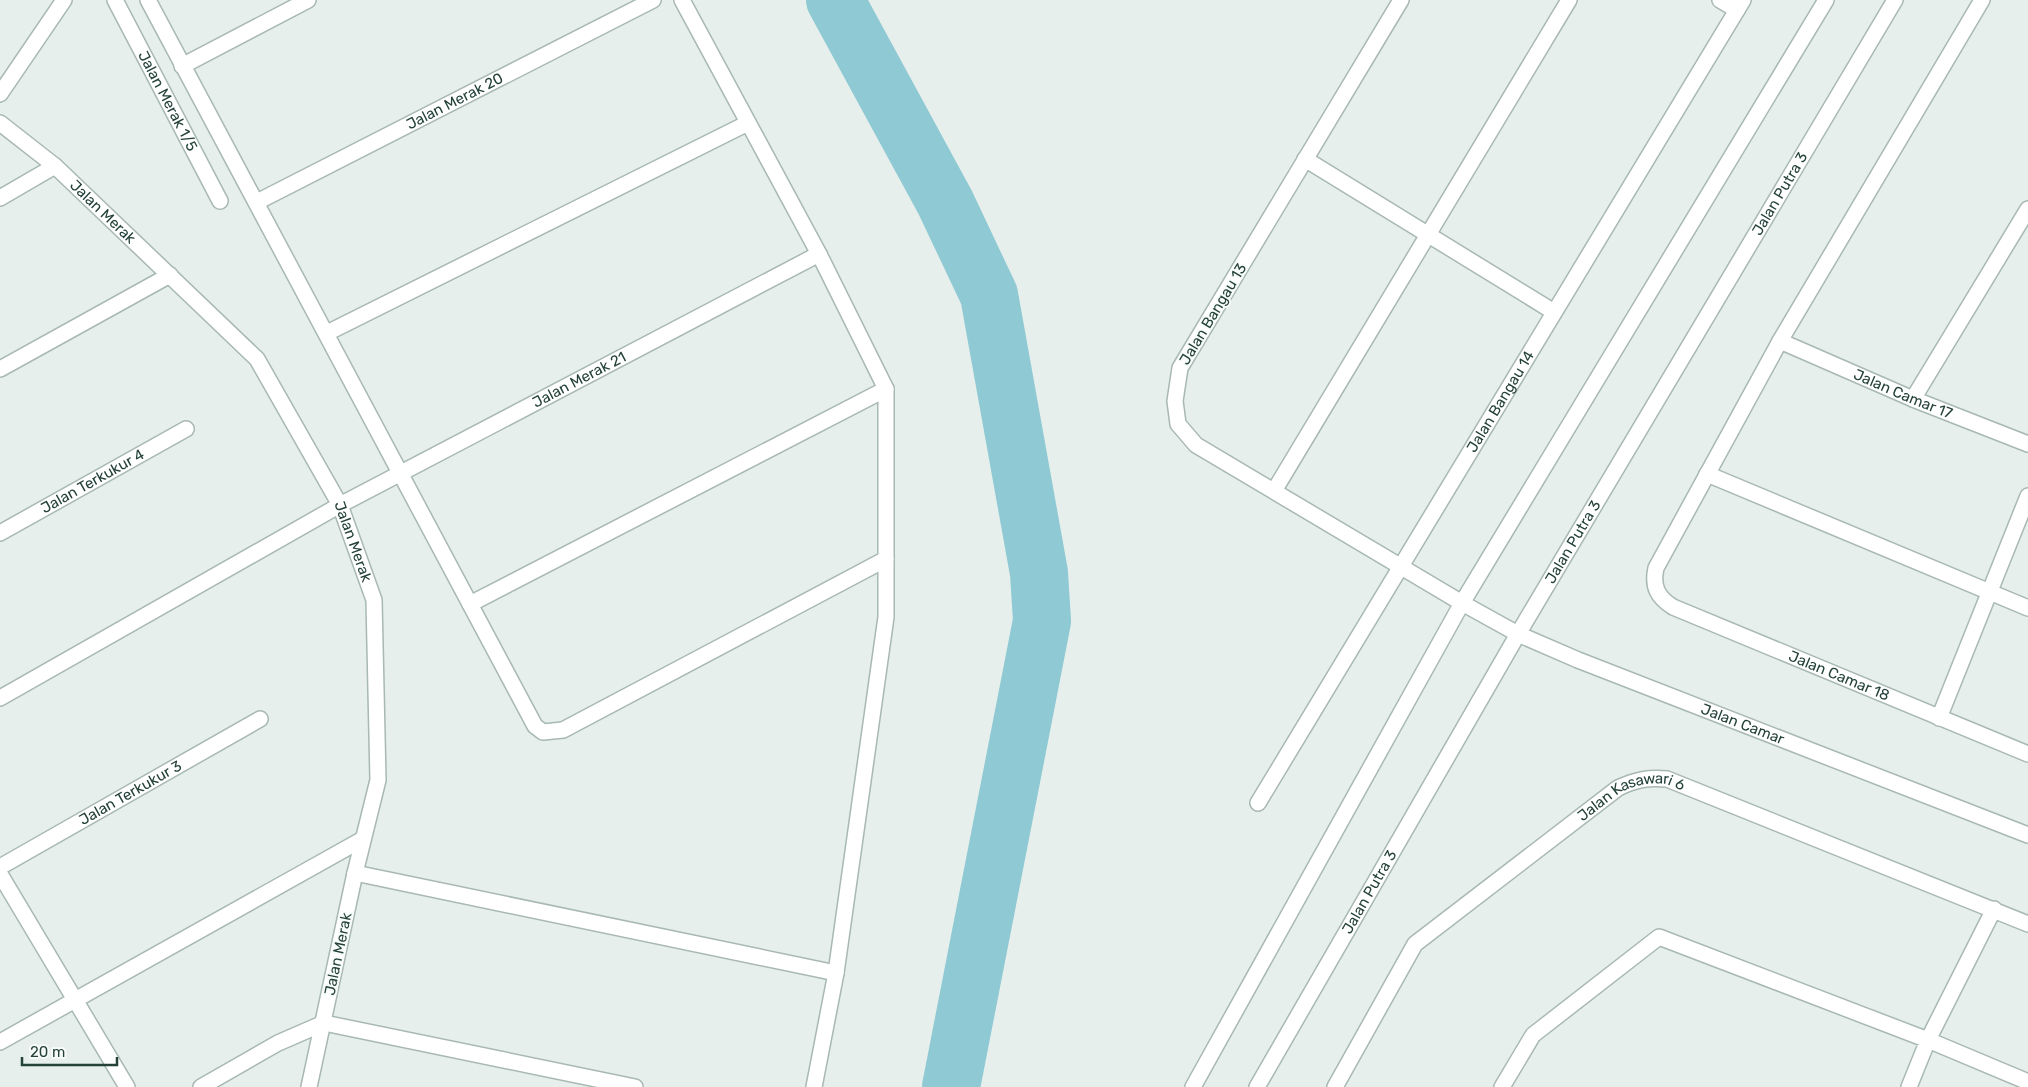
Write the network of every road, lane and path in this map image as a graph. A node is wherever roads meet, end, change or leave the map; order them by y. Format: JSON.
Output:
{"nodes":[{"id":1,"x":64,"y":0,"type":"edge"},
{"id":2,"x":115,"y":0,"type":"edge"},
{"id":3,"x":148,"y":0,"type":"edge"},
{"id":4,"x":308,"y":0,"type":"edge"},
{"id":5,"x":653,"y":0,"type":"edge"},
{"id":6,"x":682,"y":0,"type":"edge"},
{"id":7,"x":1401,"y":0,"type":"edge"},
{"id":8,"x":1569,"y":0,"type":"edge"},
{"id":9,"x":1720,"y":0,"type":"edge"},
{"id":10,"x":1826,"y":0,"type":"edge"},
{"id":11,"x":1895,"y":0,"type":"edge"},
{"id":12,"x":1982,"y":0,"type":"edge"},
{"id":13,"x":1740,"y":5,"type":"edge"},
{"id":14,"x":182,"y":66,"type":"junction"},
{"id":15,"x":0,"y":94,"type":"edge"},
{"id":16,"x":0,"y":123,"type":"edge"},
{"id":17,"x":748,"y":123,"type":"junction"},
{"id":18,"x":1305,"y":160,"type":"junction"},
{"id":19,"x":55,"y":166,"type":"junction"},
{"id":20,"x":0,"y":198,"type":"edge"},
{"id":21,"x":220,"y":201,"type":"dead end"},
{"id":22,"x":257,"y":202,"type":"junction"},
{"id":23,"x":2028,"y":209,"type":"edge"},
{"id":24,"x":1428,"y":235,"type":"junction"},
{"id":25,"x":819,"y":254,"type":"junction"},
{"id":26,"x":170,"y":275,"type":"junction"},
{"id":27,"x":1554,"y":312,"type":"junction"},
{"id":28,"x":327,"y":334,"type":"junction"},
{"id":29,"x":1780,"y":341,"type":"junction"},
{"id":30,"x":0,"y":369,"type":"edge"},
{"id":31,"x":886,"y":390,"type":"junction"},
{"id":32,"x":1913,"y":399,"type":"junction"},
{"id":33,"x":186,"y":430,"type":"dead end"},
{"id":34,"x":2028,"y":444,"type":"edge"},
{"id":35,"x":400,"y":473,"type":"junction"},
{"id":36,"x":1707,"y":474,"type":"junction"},
{"id":37,"x":1274,"y":491,"type":"junction"},
{"id":38,"x":2028,"y":496,"type":"edge"},
{"id":39,"x":340,"y":505,"type":"junction"},
{"id":40,"x":0,"y":533,"type":"edge"},
{"id":41,"x":886,"y":559,"type":"junction"},
{"id":42,"x":1400,"y":566,"type":"junction"},
{"id":43,"x":1989,"y":592,"type":"junction"},
{"id":44,"x":1462,"y":603,"type":"junction"},
{"id":45,"x":470,"y":604,"type":"junction"},
{"id":46,"x":2028,"y":608,"type":"edge"},
{"id":47,"x":1518,"y":634,"type":"junction"},
{"id":48,"x":0,"y":698,"type":"edge"},
{"id":49,"x":1939,"y":718,"type":"junction"},
{"id":50,"x":260,"y":720,"type":"dead end"},
{"id":51,"x":2028,"y":754,"type":"edge"},
{"id":52,"x":1258,"y":803,"type":"dead end"},
{"id":53,"x":2028,"y":835,"type":"edge"},
{"id":54,"x":363,"y":839,"type":"junction"},
{"id":55,"x":0,"y":867,"type":"edge"},
{"id":56,"x":355,"y":873,"type":"junction"},
{"id":57,"x":0,"y":874,"type":"edge"},
{"id":58,"x":1994,"y":909,"type":"junction"},
{"id":59,"x":2028,"y":924,"type":"edge"},
{"id":60,"x":836,"y":973,"type":"junction"},
{"id":61,"x":75,"y":1000,"type":"junction"},
{"id":62,"x":324,"y":1023,"type":"junction"},
{"id":63,"x":1928,"y":1040,"type":"junction"},
{"id":64,"x":0,"y":1042,"type":"edge"},
{"id":65,"x":2028,"y":1082,"type":"edge"},
{"id":66,"x":127,"y":1087,"type":"edge"},
{"id":67,"x":201,"y":1087,"type":"edge"},
{"id":68,"x":309,"y":1087,"type":"edge"},
{"id":69,"x":635,"y":1087,"type":"edge"},
{"id":70,"x":814,"y":1087,"type":"edge"},
{"id":71,"x":1193,"y":1087,"type":"edge"},
{"id":72,"x":1257,"y":1087,"type":"edge"},
{"id":73,"x":1335,"y":1087,"type":"edge"},
{"id":74,"x":1502,"y":1087,"type":"edge"},
{"id":75,"x":1909,"y":1087,"type":"edge"}],
"edges":[{"from":1,"to":15,"type":"street"},
{"from":2,"to":21,"type":"street","name":"Jalan Merak 1/5"},
{"from":3,"to":14,"type":"street"},
{"from":4,"to":14,"type":"street"},
{"from":5,"to":22,"type":"street","name":"Jalan Merak 20"},
{"from":6,"to":17,"type":"street"},
{"from":7,"to":18,"type":"street","name":"Jalan Bangau 13"},
{"from":8,"to":24,"type":"street"},
{"from":9,"to":13,"type":"street"},
{"from":10,"to":44,"type":"street"},
{"from":11,"to":47,"type":"street","name":"Jalan Putra 3"},
{"from":12,"to":29,"type":"street"},
{"from":13,"to":27,"type":"street","name":"Jalan Bangau 14"},
{"from":14,"to":22,"type":"street"},
{"from":16,"to":19,"type":"street","name":"Jalan Merak"},
{"from":17,"to":25,"type":"street"},
{"from":17,"to":28,"type":"street"},
{"from":18,"to":24,"type":"street"},
{"from":18,"to":37,"type":"street","name":"Jalan Bangau 13"},
{"from":19,"to":20,"type":"street"},
{"from":19,"to":26,"type":"street","name":"Jalan Merak"},
{"from":22,"to":28,"type":"street"},
{"from":23,"to":32,"type":"street"},
{"from":24,"to":27,"type":"street"},
{"from":24,"to":37,"type":"street"},
{"from":25,"to":31,"type":"street"},
{"from":25,"to":35,"type":"street","name":"Jalan Merak 21"},
{"from":26,"to":30,"type":"street"},
{"from":26,"to":39,"type":"street","name":"Jalan Merak"},
{"from":27,"to":42,"type":"street","name":"Jalan Bangau 14"},
{"from":28,"to":35,"type":"street"},
{"from":29,"to":32,"type":"street","name":"Jalan Camar 17"},
{"from":29,"to":36,"type":"street"},
{"from":31,"to":41,"type":"street"},
{"from":31,"to":45,"type":"street"},
{"from":32,"to":34,"type":"street","name":"Jalan Camar 17"},
{"from":33,"to":40,"type":"street","name":"Jalan Terkukur 4"},
{"from":35,"to":39,"type":"street","name":"Jalan Merak 21"},
{"from":35,"to":45,"type":"street"},
{"from":36,"to":43,"type":"street"},
{"from":36,"to":49,"type":"street","name":"Jalan Camar 18"},
{"from":37,"to":42,"type":"street","name":"Jalan Bangau 13"},
{"from":38,"to":43,"type":"street"},
{"from":39,"to":48,"type":"street","name":"Jalan Merak 21"},
{"from":39,"to":54,"type":"street","name":"Jalan Merak"},
{"from":41,"to":45,"type":"street"},
{"from":41,"to":60,"type":"street"},
{"from":42,"to":44,"type":"street","name":"Jalan Bangau 13"},
{"from":42,"to":52,"type":"street","name":"Jalan Bangau 14"},
{"from":43,"to":46,"type":"street"},
{"from":43,"to":49,"type":"street"},
{"from":44,"to":47,"type":"street","name":"Jalan Camar"},
{"from":44,"to":71,"type":"street"},
{"from":47,"to":53,"type":"street","name":"Jalan Camar"},
{"from":47,"to":72,"type":"street","name":"Jalan Putra 3"},
{"from":49,"to":51,"type":"street","name":"Jalan Camar 18"},
{"from":50,"to":55,"type":"street","name":"Jalan Terkukur 3"},
{"from":54,"to":56,"type":"street","name":"Jalan Merak"},
{"from":54,"to":61,"type":"street"},
{"from":56,"to":60,"type":"street"},
{"from":56,"to":62,"type":"street","name":"Jalan Merak"},
{"from":57,"to":61,"type":"street"},
{"from":58,"to":59,"type":"street","name":"Jalan Kasawari 6"},
{"from":58,"to":63,"type":"street"},
{"from":58,"to":73,"type":"street","name":"Jalan Kasawari 6"},
{"from":60,"to":70,"type":"street"},
{"from":61,"to":64,"type":"street"},
{"from":61,"to":66,"type":"street"},
{"from":62,"to":67,"type":"street"},
{"from":62,"to":68,"type":"street","name":"Jalan Merak"},
{"from":62,"to":69,"type":"street"},
{"from":63,"to":65,"type":"street"},
{"from":63,"to":74,"type":"street"},
{"from":63,"to":75,"type":"street"}]}
